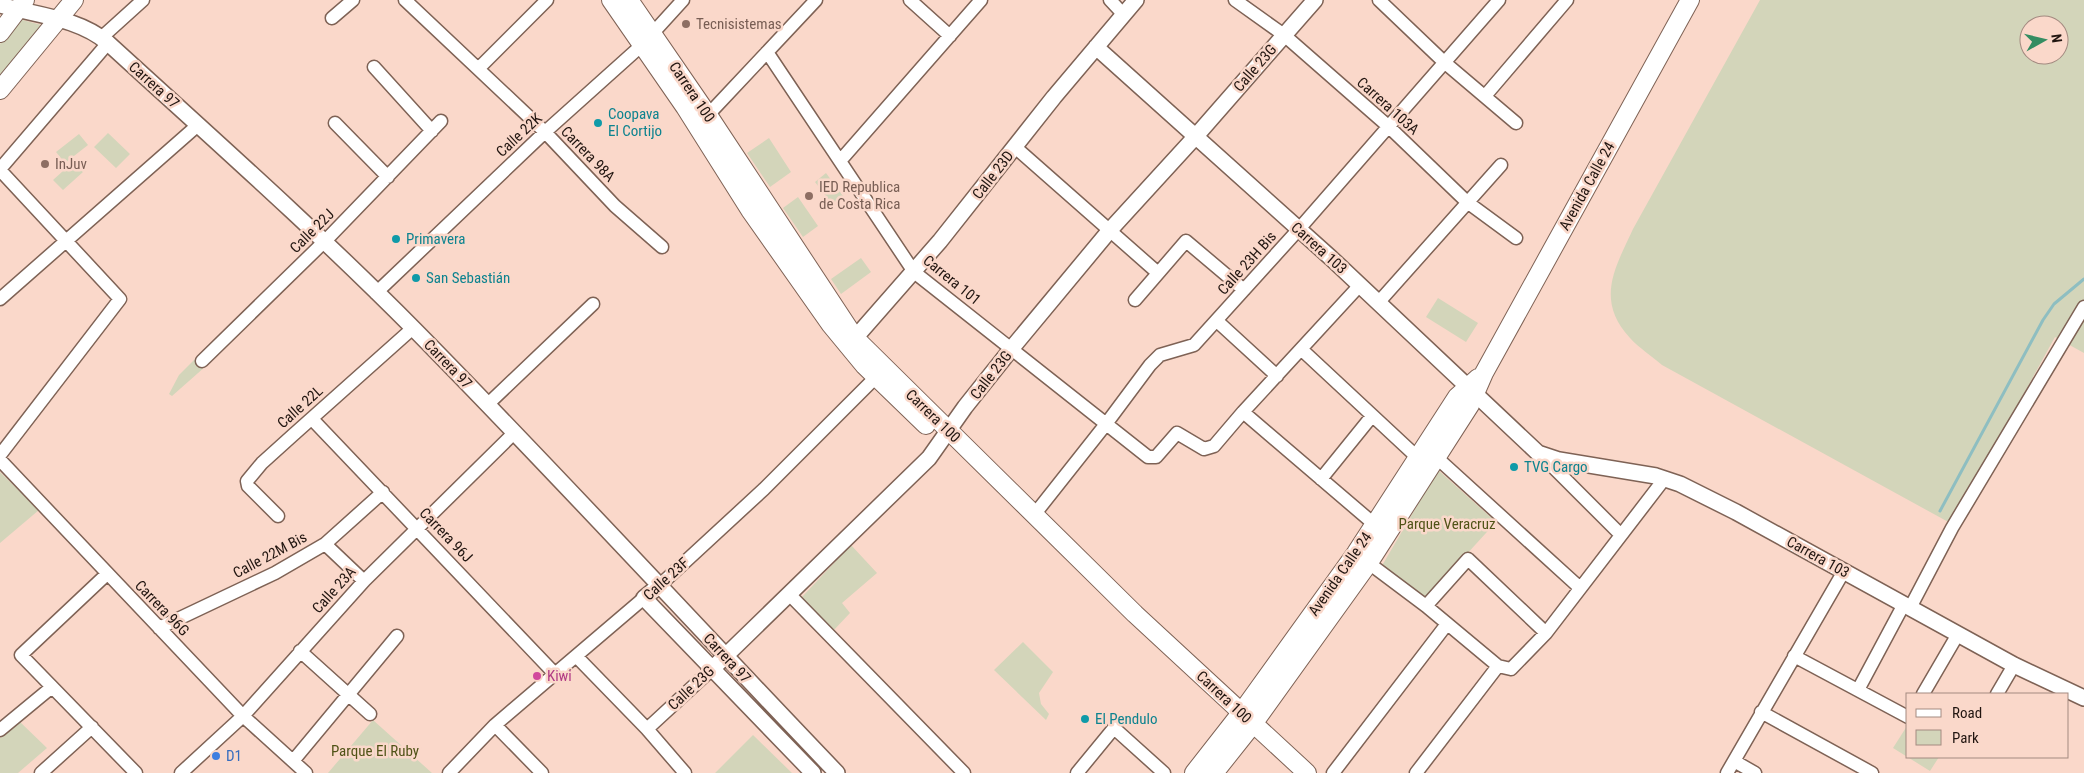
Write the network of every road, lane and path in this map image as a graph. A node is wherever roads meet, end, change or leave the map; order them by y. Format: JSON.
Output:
{"nodes":[{"id":1,"x":74,"y":0,"type":"edge"},
{"id":2,"x":143,"y":0,"type":"edge"},
{"id":3,"x":353,"y":0,"type":"edge"},
{"id":4,"x":405,"y":0,"type":"edge"},
{"id":5,"x":547,"y":0,"type":"edge"},
{"id":6,"x":611,"y":0,"type":"edge"},
{"id":7,"x":628,"y":0,"type":"edge"},
{"id":8,"x":683,"y":0,"type":"edge"},
{"id":9,"x":816,"y":0,"type":"edge"},
{"id":10,"x":910,"y":0,"type":"edge"},
{"id":11,"x":981,"y":0,"type":"edge"},
{"id":12,"x":1110,"y":0,"type":"edge"},
{"id":13,"x":1136,"y":0,"type":"edge"},
{"id":14,"x":1236,"y":0,"type":"edge"},
{"id":15,"x":1315,"y":0,"type":"edge"},
{"id":16,"x":1378,"y":0,"type":"edge"},
{"id":17,"x":1500,"y":0,"type":"edge"},
{"id":18,"x":1567,"y":0,"type":"edge"},
{"id":19,"x":1690,"y":0,"type":"edge"},
{"id":20,"x":22,"y":5,"type":"edge"},
{"id":21,"x":0,"y":6,"type":"edge"},
{"id":22,"x":1124,"y":15,"type":"junction"},
{"id":23,"x":332,"y":18,"type":"dead end"},
{"id":24,"x":59,"y":20,"type":"junction"},
{"id":25,"x":0,"y":33,"type":"edge"},
{"id":26,"x":950,"y":36,"type":"junction"},
{"id":27,"x":1284,"y":36,"type":"junction"},
{"id":28,"x":104,"y":40,"type":"junction"},
{"id":29,"x":647,"y":40,"type":"junction"},
{"id":30,"x":1096,"y":47,"type":"junction"},
{"id":31,"x":767,"y":52,"type":"junction"},
{"id":32,"x":1444,"y":62,"type":"junction"},
{"id":33,"x":374,"y":67,"type":"dead end"},
{"id":34,"x":479,"y":68,"type":"junction"},
{"id":35,"x":0,"y":90,"type":"edge"},
{"id":36,"x":1485,"y":96,"type":"junction"},
{"id":37,"x":708,"y":115,"type":"junction"},
{"id":38,"x":441,"y":121,"type":"dead end"},
{"id":39,"x":335,"y":123,"type":"dead end"},
{"id":40,"x":1516,"y":123,"type":"dead end"},
{"id":41,"x":198,"y":125,"type":"junction"},
{"id":42,"x":1388,"y":126,"type":"junction"},
{"id":43,"x":432,"y":131,"type":"junction"},
{"id":44,"x":545,"y":132,"type":"junction"},
{"id":45,"x":1196,"y":136,"type":"junction"},
{"id":46,"x":1015,"y":147,"type":"junction"},
{"id":47,"x":840,"y":161,"type":"junction"},
{"id":48,"x":1500,"y":165,"type":"dead end"},
{"id":49,"x":0,"y":170,"type":"edge"},
{"id":50,"x":388,"y":178,"type":"junction"},
{"id":51,"x":1467,"y":202,"type":"junction"},
{"id":52,"x":1299,"y":229,"type":"junction"},
{"id":53,"x":1110,"y":230,"type":"junction"},
{"id":54,"x":1516,"y":238,"type":"dead end"},
{"id":55,"x":65,"y":240,"type":"junction"},
{"id":56,"x":324,"y":241,"type":"junction"},
{"id":57,"x":662,"y":247,"type":"dead end"},
{"id":58,"x":914,"y":272,"type":"junction"},
{"id":59,"x":1158,"y":273,"type":"junction"},
{"id":60,"x":1360,"y":285,"type":"junction"},
{"id":61,"x":1244,"y":290,"type":"junction"},
{"id":62,"x":376,"y":293,"type":"junction"},
{"id":63,"x":0,"y":299,"type":"edge"},
{"id":64,"x":1135,"y":300,"type":"dead end"},
{"id":65,"x":1378,"y":303,"type":"junction"},
{"id":66,"x":593,"y":304,"type":"dead end"},
{"id":67,"x":2084,"y":307,"type":"edge"},
{"id":68,"x":1216,"y":321,"type":"junction"},
{"id":69,"x":413,"y":328,"type":"junction"},
{"id":70,"x":851,"y":342,"type":"junction"},
{"id":71,"x":1012,"y":348,"type":"junction"},
{"id":72,"x":1301,"y":349,"type":"junction"},
{"id":73,"x":202,"y":361,"type":"dead end"},
{"id":74,"x":1277,"y":376,"type":"junction"},
{"id":75,"x":876,"y":377,"type":"junction"},
{"id":76,"x":1471,"y":390,"type":"junction"},
{"id":77,"x":487,"y":405,"type":"junction"},
{"id":78,"x":1243,"y":412,"type":"junction"},
{"id":79,"x":1372,"y":416,"type":"junction"},
{"id":80,"x":312,"y":419,"type":"junction"},
{"id":81,"x":1106,"y":424,"type":"junction"},
{"id":82,"x":514,"y":433,"type":"junction"},
{"id":83,"x":945,"y":435,"type":"junction"},
{"id":84,"x":4,"y":440,"type":"edge"},
{"id":85,"x":1538,"y":452,"type":"junction"},
{"id":86,"x":0,"y":455,"type":"edge"},
{"id":87,"x":1417,"y":457,"type":"junction"},
{"id":88,"x":1436,"y":457,"type":"junction"},
{"id":89,"x":0,"y":460,"type":"edge"},
{"id":90,"x":1665,"y":478,"type":"junction"},
{"id":91,"x":1321,"y":479,"type":"junction"},
{"id":92,"x":383,"y":492,"type":"junction"},
{"id":93,"x":1034,"y":515,"type":"junction"},
{"id":94,"x":278,"y":516,"type":"dead end"},
{"id":95,"x":1374,"y":524,"type":"junction"},
{"id":96,"x":417,"y":528,"type":"junction"},
{"id":97,"x":1621,"y":535,"type":"junction"},
{"id":98,"x":325,"y":544,"type":"junction"},
{"id":99,"x":1362,"y":559,"type":"junction"},
{"id":100,"x":1844,"y":571,"type":"junction"},
{"id":101,"x":107,"y":574,"type":"junction"},
{"id":102,"x":364,"y":581,"type":"junction"},
{"id":103,"x":660,"y":585,"type":"junction"},
{"id":104,"x":1579,"y":587,"type":"junction"},
{"id":105,"x":789,"y":594,"type":"junction"},
{"id":106,"x":644,"y":598,"type":"junction"},
{"id":107,"x":1426,"y":606,"type":"junction"},
{"id":108,"x":1907,"y":606,"type":"junction"},
{"id":109,"x":1447,"y":624,"type":"junction"},
{"id":110,"x":159,"y":628,"type":"junction"},
{"id":111,"x":1546,"y":633,"type":"junction"},
{"id":112,"x":1958,"y":634,"type":"junction"},
{"id":113,"x":397,"y":636,"type":"dead end"},
{"id":114,"x":300,"y":651,"type":"junction"},
{"id":115,"x":576,"y":656,"type":"junction"},
{"id":116,"x":725,"y":656,"type":"junction"},
{"id":117,"x":1794,"y":656,"type":"junction"},
{"id":118,"x":2014,"y":665,"type":"junction"},
{"id":119,"x":1503,"y":668,"type":"junction"},
{"id":120,"x":712,"y":669,"type":"junction"},
{"id":121,"x":555,"y":674,"type":"junction"},
{"id":122,"x":52,"y":687,"type":"junction"},
{"id":123,"x":1858,"y":690,"type":"junction"},
{"id":124,"x":1924,"y":693,"type":"edge"},
{"id":125,"x":1998,"y":693,"type":"edge"},
{"id":126,"x":347,"y":695,"type":"junction"},
{"id":127,"x":2084,"y":698,"type":"edge"},
{"id":128,"x":1761,"y":712,"type":"junction"},
{"id":129,"x":370,"y":714,"type":"dead end"},
{"id":130,"x":242,"y":716,"type":"junction"},
{"id":131,"x":1906,"y":716,"type":"edge"},
{"id":132,"x":1243,"y":723,"type":"junction"},
{"id":133,"x":495,"y":725,"type":"junction"},
{"id":134,"x":92,"y":727,"type":"junction"},
{"id":135,"x":646,"y":729,"type":"junction"},
{"id":136,"x":0,"y":730,"type":"edge"},
{"id":137,"x":293,"y":761,"type":"junction"},
{"id":138,"x":1734,"y":761,"type":"junction"},
{"id":139,"x":41,"y":773,"type":"edge"},
{"id":140,"x":136,"y":773,"type":"edge"},
{"id":141,"x":181,"y":773,"type":"edge"},
{"id":142,"x":306,"y":773,"type":"edge"},
{"id":143,"x":449,"y":773,"type":"edge"},
{"id":144,"x":542,"y":773,"type":"edge"},
{"id":145,"x":685,"y":773,"type":"edge"},
{"id":146,"x":813,"y":773,"type":"edge"},
{"id":147,"x":837,"y":773,"type":"edge"},
{"id":148,"x":964,"y":773,"type":"edge"},
{"id":149,"x":1077,"y":773,"type":"edge"},
{"id":150,"x":1164,"y":773,"type":"edge"},
{"id":151,"x":1194,"y":773,"type":"edge"},
{"id":152,"x":1214,"y":773,"type":"edge"},
{"id":153,"x":1288,"y":773,"type":"edge"},
{"id":154,"x":1307,"y":773,"type":"edge"},
{"id":155,"x":1333,"y":773,"type":"edge"},
{"id":156,"x":1416,"y":773,"type":"edge"},
{"id":157,"x":1727,"y":773,"type":"edge"},
{"id":158,"x":1755,"y":773,"type":"edge"},
{"id":159,"x":1872,"y":773,"type":"edge"}],
"edges":[{"from":1,"to":24,"type":"main road"},
{"from":2,"to":28,"type":"street"},
{"from":3,"to":23,"type":"street"},
{"from":4,"to":34,"type":"street","name":"Carrera 98A"},
{"from":5,"to":34,"type":"street"},
{"from":6,"to":29,"type":"main road","name":"Carrera 100"},
{"from":7,"to":29,"type":"main road","name":"Carrera 100"},
{"from":8,"to":29,"type":"street","name":"Calle 22K"},
{"from":9,"to":31,"type":"street"},
{"from":10,"to":26,"type":"street"},
{"from":11,"to":26,"type":"street"},
{"from":12,"to":22,"type":"street"},
{"from":13,"to":22,"type":"street","name":"Calle 23D"},
{"from":14,"to":27,"type":"street","name":"Carrera 103A"},
{"from":15,"to":27,"type":"street","name":"Calle 23G"},
{"from":16,"to":32,"type":"street"},
{"from":17,"to":32,"type":"street","name":"Calle 23H Bis"},
{"from":18,"to":36,"type":"street"},
{"from":19,"to":76,"type":"main road","name":"Avenida Calle 24"},
{"from":20,"to":21,"type":"street","name":"Carrera 97"},
{"from":20,"to":24,"type":"street","name":"Carrera 97"},
{"from":20,"to":25,"type":"main road"},
{"from":22,"to":30,"type":"street","name":"Calle 23D"},
{"from":24,"to":28,"type":"street","name":"Carrera 97"},
{"from":24,"to":35,"type":"main road"},
{"from":26,"to":47,"type":"street"},
{"from":27,"to":42,"type":"street","name":"Carrera 103A"},
{"from":27,"to":45,"type":"street","name":"Calle 23G"},
{"from":28,"to":41,"type":"street","name":"Carrera 97"},
{"from":28,"to":49,"type":"street"},
{"from":29,"to":37,"type":"main road","name":"Carrera 100"},
{"from":29,"to":44,"type":"street","name":"Calle 22K"},
{"from":29,"to":70,"type":"main road","name":"Carrera 100"},
{"from":30,"to":45,"type":"street","name":"Carrera 103"},
{"from":30,"to":46,"type":"street","name":"Calle 23D"},
{"from":31,"to":37,"type":"street"},
{"from":31,"to":47,"type":"street","name":"Carrera 101"},
{"from":32,"to":36,"type":"street"},
{"from":32,"to":42,"type":"street","name":"Calle 23H Bis"},
{"from":33,"to":43,"type":"street"},
{"from":34,"to":44,"type":"street","name":"Carrera 98A"},
{"from":36,"to":40,"type":"street"},
{"from":37,"to":70,"type":"main road","name":"Carrera 100"},
{"from":38,"to":43,"type":"street","name":"Calle 22J"},
{"from":39,"to":50,"type":"street"},
{"from":41,"to":55,"type":"street"},
{"from":41,"to":56,"type":"street","name":"Carrera 97"},
{"from":42,"to":51,"type":"street","name":"Carrera 103A"},
{"from":42,"to":52,"type":"street","name":"Calle 23H Bis"},
{"from":43,"to":50,"type":"street","name":"Calle 22J"},
{"from":44,"to":57,"type":"street","name":"Carrera 98A"},
{"from":44,"to":62,"type":"street","name":"Calle 22K"},
{"from":45,"to":52,"type":"street","name":"Carrera 103"},
{"from":45,"to":53,"type":"street","name":"Calle 23G"},
{"from":46,"to":53,"type":"street"},
{"from":46,"to":58,"type":"street","name":"Calle 23D"},
{"from":47,"to":58,"type":"street","name":"Carrera 101"},
{"from":48,"to":51,"type":"street"},
{"from":49,"to":55,"type":"street"},
{"from":50,"to":56,"type":"street","name":"Calle 22J"},
{"from":51,"to":54,"type":"street","name":"Carrera 103A"},
{"from":51,"to":65,"type":"street"},
{"from":52,"to":60,"type":"street","name":"Carrera 103"},
{"from":52,"to":61,"type":"street","name":"Calle 23H Bis"},
{"from":53,"to":59,"type":"street"},
{"from":53,"to":71,"type":"street","name":"Calle 23G"},
{"from":55,"to":63,"type":"street"},
{"from":55,"to":84,"type":"street"},
{"from":56,"to":62,"type":"street","name":"Carrera 97"},
{"from":56,"to":73,"type":"street","name":"Calle 22J"},
{"from":58,"to":70,"type":"street","name":"Calle 23D"},
{"from":58,"to":71,"type":"street","name":"Carrera 101"},
{"from":59,"to":61,"type":"street"},
{"from":59,"to":64,"type":"street"},
{"from":60,"to":65,"type":"street","name":"Carrera 103"},
{"from":60,"to":72,"type":"street"},
{"from":61,"to":68,"type":"street","name":"Calle 23H Bis"},
{"from":62,"to":69,"type":"street","name":"Carrera 97"},
{"from":65,"to":76,"type":"street","name":"Carrera 103"},
{"from":66,"to":77,"type":"street"},
{"from":67,"to":108,"type":"street"},
{"from":68,"to":74,"type":"street"},
{"from":68,"to":81,"type":"street","name":"Calle 23H Bis"},
{"from":69,"to":77,"type":"street","name":"Carrera 97"},
{"from":69,"to":80,"type":"street","name":"Calle 22L"},
{"from":70,"to":75,"type":"main road","name":"Carrera 100"},
{"from":70,"to":83,"type":"main road","name":"Carrera 100"},
{"from":71,"to":81,"type":"street","name":"Carrera 101"},
{"from":71,"to":83,"type":"street","name":"Calle 23G"},
{"from":72,"to":74,"type":"street"},
{"from":72,"to":79,"type":"street"},
{"from":74,"to":78,"type":"street"},
{"from":75,"to":83,"type":"main road","name":"Carrera 100"},
{"from":75,"to":103,"type":"street","name":"Calle 23F"},
{"from":76,"to":85,"type":"street","name":"Carrera 103"},
{"from":76,"to":87,"type":"main road","name":"Avenida Calle 24"},
{"from":76,"to":88,"type":"main road","name":"Avenida Calle 24"},
{"from":77,"to":82,"type":"street","name":"Carrera 97"},
{"from":78,"to":81,"type":"street","name":"Carrera 101"},
{"from":78,"to":91,"type":"street"},
{"from":79,"to":87,"type":"street"},
{"from":79,"to":91,"type":"street"},
{"from":80,"to":92,"type":"street","name":"Carrera 96J"},
{"from":80,"to":94,"type":"street","name":"Calle 22L"},
{"from":81,"to":93,"type":"street","name":"Calle 23H Bis"},
{"from":82,"to":96,"type":"street","name":"Calle 23A"},
{"from":82,"to":103,"type":"street","name":"Carrera 97"},
{"from":83,"to":93,"type":"main road","name":"Carrera 100"},
{"from":83,"to":105,"type":"street","name":"Calle 23G"},
{"from":83,"to":132,"type":"main road","name":"Carrera 100"},
{"from":84,"to":86,"type":"street"},
{"from":85,"to":90,"type":"street","name":"Carrera 103"},
{"from":85,"to":97,"type":"street","name":"Carrera 103"},
{"from":87,"to":95,"type":"main road","name":"Avenida Calle 24"},
{"from":88,"to":99,"type":"main road","name":"Avenida Calle 24"},
{"from":88,"to":104,"type":"street"},
{"from":89,"to":101,"type":"street","name":"Carrera 96G"},
{"from":90,"to":97,"type":"street"},
{"from":90,"to":100,"type":"street","name":"Carrera 103"},
{"from":91,"to":95,"type":"street"},
{"from":92,"to":96,"type":"street","name":"Carrera 96J"},
{"from":92,"to":98,"type":"street","name":"Calle 22M Bis"},
{"from":93,"to":132,"type":"main road","name":"Carrera 100"},
{"from":95,"to":99,"type":"main road","name":"Avenida Calle 24"},
{"from":96,"to":102,"type":"street","name":"Calle 23A"},
{"from":96,"to":121,"type":"street","name":"Carrera 96J"},
{"from":97,"to":104,"type":"street"},
{"from":98,"to":102,"type":"street"},
{"from":98,"to":110,"type":"street","name":"Calle 22M Bis"},
{"from":99,"to":107,"type":"street"},
{"from":99,"to":132,"type":"main road","name":"Avenida Calle 24"},
{"from":100,"to":108,"type":"street","name":"Carrera 103"},
{"from":100,"to":117,"type":"street"},
{"from":101,"to":110,"type":"street","name":"Carrera 96G"},
{"from":101,"to":122,"type":"street"},
{"from":102,"to":114,"type":"street","name":"Calle 23A"},
{"from":103,"to":106,"type":"street","name":"Calle 23F"},
{"from":103,"to":116,"type":"street","name":"Carrera 97"},
{"from":104,"to":111,"type":"street"},
{"from":105,"to":116,"type":"street","name":"Calle 23G"},
{"from":105,"to":148,"type":"street"},
{"from":106,"to":115,"type":"street","name":"Calle 23F"},
{"from":106,"to":120,"type":"street","name":"Carrera 97"},
{"from":107,"to":109,"type":"street"},
{"from":107,"to":111,"type":"street"},
{"from":108,"to":112,"type":"street","name":"Carrera 103"},
{"from":108,"to":123,"type":"street"},
{"from":109,"to":119,"type":"street"},
{"from":109,"to":155,"type":"street"},
{"from":110,"to":130,"type":"street","name":"Carrera 96G"},
{"from":111,"to":119,"type":"street"},
{"from":112,"to":118,"type":"street","name":"Carrera 103"},
{"from":112,"to":124,"type":"street"},
{"from":113,"to":126,"type":"street"},
{"from":114,"to":126,"type":"street"},
{"from":114,"to":130,"type":"street","name":"Calle 23A"},
{"from":115,"to":121,"type":"street","name":"Calle 23F"},
{"from":115,"to":135,"type":"street"},
{"from":116,"to":120,"type":"street","name":"Calle 23G"},
{"from":116,"to":147,"type":"street","name":"Carrera 97"},
{"from":117,"to":123,"type":"street"},
{"from":117,"to":128,"type":"street"},
{"from":118,"to":125,"type":"street"},
{"from":118,"to":127,"type":"street","name":"Carrera 103"},
{"from":119,"to":156,"type":"street"},
{"from":120,"to":135,"type":"street","name":"Calle 23G"},
{"from":120,"to":146,"type":"street","name":"Carrera 97"},
{"from":121,"to":133,"type":"street","name":"Calle 23F"},
{"from":122,"to":134,"type":"street"},
{"from":122,"to":136,"type":"street"},
{"from":123,"to":131,"type":"street"},
{"from":126,"to":129,"type":"street"},
{"from":126,"to":137,"type":"street"},
{"from":128,"to":138,"type":"street"},
{"from":128,"to":159,"type":"street"},
{"from":130,"to":137,"type":"street","name":"Carrera 96G"},
{"from":130,"to":141,"type":"street","name":"Calle 23A"},
{"from":132,"to":151,"type":"main road","name":"Avenida Calle 24"},
{"from":132,"to":152,"type":"main road","name":"Avenida Calle 24"},
{"from":132,"to":153,"type":"main road","name":"Carrera 100"},
{"from":132,"to":154,"type":"main road","name":"Carrera 100"},
{"from":133,"to":143,"type":"street","name":"Calle 23F"},
{"from":133,"to":144,"type":"street"},
{"from":134,"to":139,"type":"street"},
{"from":134,"to":140,"type":"street"},
{"from":135,"to":145,"type":"street"},
{"from":137,"to":142,"type":"street","name":"Carrera 96G"},
{"from":138,"to":157,"type":"street"},
{"from":138,"to":158,"type":"street"},
{"from":149,"to":150,"type":"street"}]}
